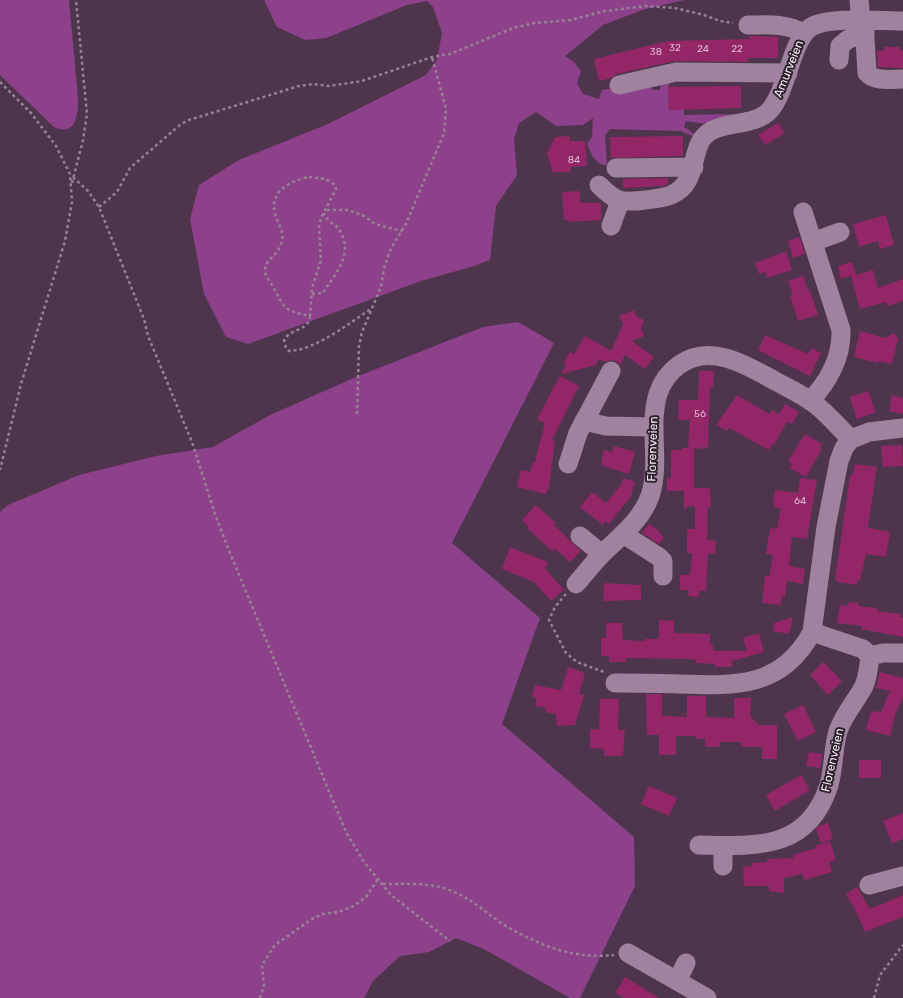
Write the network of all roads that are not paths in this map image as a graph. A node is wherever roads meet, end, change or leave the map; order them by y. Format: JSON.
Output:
{"nodes":[{"id":1,"x":859,"y":0,"type":"edge"},
{"id":2,"x":903,"y":21,"type":"edge"},
{"id":3,"x":748,"y":25,"type":"road end"},
{"id":4,"x":863,"y":25,"type":"junction"},
{"id":5,"x":803,"y":33,"type":"junction"},
{"id":6,"x":839,"y":60,"type":"dead end"},
{"id":7,"x":788,"y":73,"type":"junction"},
{"id":8,"x":903,"y":79,"type":"edge"},
{"id":9,"x":619,"y":85,"type":"dead end"},
{"id":10,"x":694,"y":167,"type":"junction"},
{"id":11,"x":616,"y":168,"type":"dead end"},
{"id":12,"x":599,"y":185,"type":"dead end"},
{"id":13,"x":620,"y":201,"type":"junction"},
{"id":14,"x":803,"y":212,"type":"dead end"},
{"id":15,"x":611,"y":226,"type":"dead end"},
{"id":16,"x":840,"y":232,"type":"dead end"},
{"id":17,"x":812,"y":242,"type":"junction"},
{"id":18,"x":611,"y":371,"type":"dead end"},
{"id":19,"x":810,"y":401,"type":"junction"},
{"id":20,"x":584,"y":421,"type":"junction"},
{"id":21,"x":653,"y":427,"type":"junction"},
{"id":22,"x":903,"y":428,"type":"edge"},
{"id":23,"x":851,"y":439,"type":"junction"},
{"id":24,"x":568,"y":464,"type":"dead end"},
{"id":25,"x":623,"y":534,"type":"junction"},
{"id":26,"x":580,"y":536,"type":"dead end"},
{"id":27,"x":602,"y":554,"type":"junction"},
{"id":28,"x":663,"y":576,"type":"dead end"},
{"id":29,"x":576,"y":584,"type":"road end"},
{"id":30,"x":812,"y":632,"type":"junction"},
{"id":31,"x":903,"y":653,"type":"edge"},
{"id":32,"x":870,"y":656,"type":"junction"},
{"id":33,"x":625,"y":689,"type":"road end"},
{"id":34,"x":699,"y":845,"type":"dead end"},
{"id":35,"x":723,"y":846,"type":"junction"},
{"id":36,"x":723,"y":866,"type":"dead end"},
{"id":37,"x":903,"y":876,"type":"edge"},
{"id":38,"x":869,"y":886,"type":"dead end"},
{"id":39,"x":628,"y":953,"type":"road end"},
{"id":40,"x":686,"y":963,"type":"dead end"},
{"id":41,"x":677,"y":981,"type":"junction"},
{"id":42,"x":707,"y":998,"type":"edge"}],
"edges":[{"from":1,"to":4,"type":"street"},
{"from":2,"to":4,"type":"street","name":"Amurveien"},
{"from":3,"to":5,"type":"street"},
{"from":4,"to":5,"type":"street","name":"Amurveien"},
{"from":4,"to":6,"type":"street"},
{"from":4,"to":8,"type":"street"},
{"from":5,"to":7,"type":"street","name":"Amurveien"},
{"from":7,"to":9,"type":"street"},
{"from":7,"to":10,"type":"street","name":"Amurveien"},
{"from":10,"to":11,"type":"street"},
{"from":10,"to":13,"type":"street","name":"Amurveien"},
{"from":12,"to":13,"type":"street"},
{"from":13,"to":15,"type":"street"},
{"from":14,"to":17,"type":"street"},
{"from":16,"to":17,"type":"street"},
{"from":17,"to":19,"type":"street"},
{"from":18,"to":20,"type":"street"},
{"from":19,"to":21,"type":"street","name":"Florenveien"},
{"from":19,"to":23,"type":"street","name":"Florenveien"},
{"from":20,"to":21,"type":"street"},
{"from":20,"to":24,"type":"street"},
{"from":21,"to":25,"type":"street","name":"Florenveien"},
{"from":22,"to":23,"type":"street"},
{"from":23,"to":30,"type":"street"},
{"from":25,"to":27,"type":"street","name":"Florenveien"},
{"from":25,"to":28,"type":"street"},
{"from":26,"to":27,"type":"street"},
{"from":27,"to":29,"type":"street","name":"Florenveien"},
{"from":30,"to":32,"type":"street"},
{"from":30,"to":33,"type":"street"},
{"from":31,"to":32,"type":"street"},
{"from":32,"to":35,"type":"street","name":"Florenveien"},
{"from":34,"to":35,"type":"street","name":"Florenveien"},
{"from":35,"to":36,"type":"street"},
{"from":37,"to":38,"type":"street"},
{"from":39,"to":41,"type":"street"},
{"from":40,"to":41,"type":"street"},
{"from":41,"to":42,"type":"street"}]}
